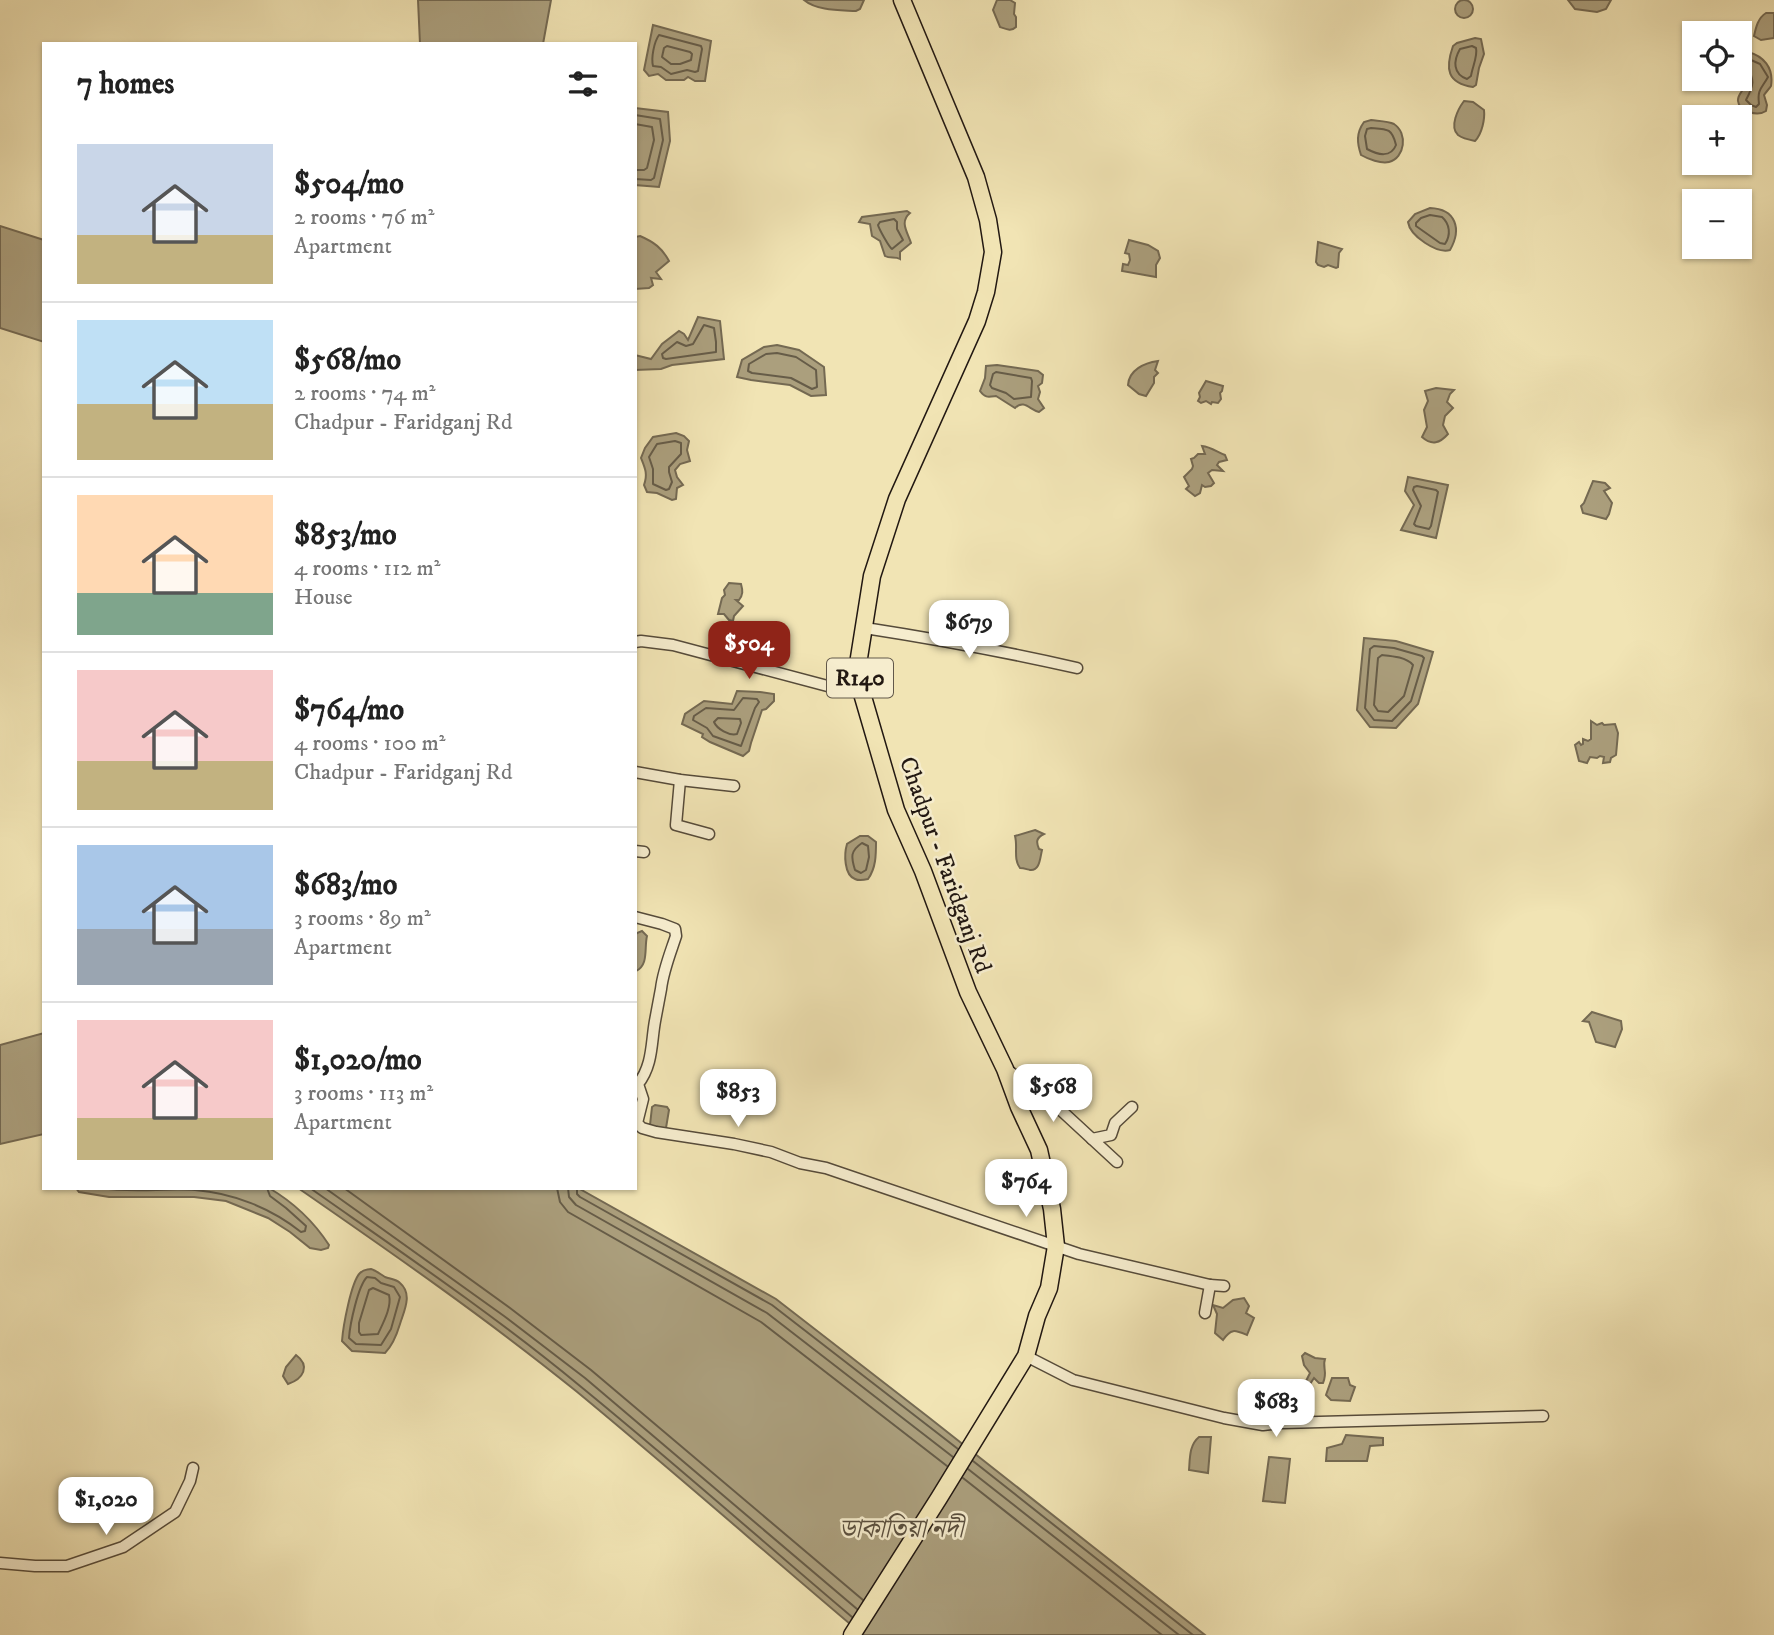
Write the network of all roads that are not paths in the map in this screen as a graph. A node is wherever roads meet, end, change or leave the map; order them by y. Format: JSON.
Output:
{"nodes":[{"id":1,"x":902,"y":0,"type":"edge"},
{"id":2,"x":865,"y":628,"type":"junction"},
{"id":3,"x":637,"y":642,"type":"edge"},
{"id":4,"x":1077,"y":668,"type":"dead end"},
{"id":5,"x":861,"y":690,"type":"junction"},
{"id":6,"x":637,"y":772,"type":"edge"},
{"id":7,"x":680,"y":780,"type":"junction"},
{"id":8,"x":734,"y":786,"type":"dead end"},
{"id":9,"x":709,"y":834,"type":"dead end"},
{"id":10,"x":637,"y":918,"type":"edge"},
{"id":11,"x":1005,"y":1069,"type":"junction"},
{"id":12,"x":1132,"y":1107,"type":"dead end"},
{"id":13,"x":638,"y":1114,"type":"edge"},
{"id":14,"x":637,"y":1124,"type":"edge"},
{"id":15,"x":1092,"y":1139,"type":"junction"},
{"id":16,"x":1117,"y":1161,"type":"dead end"},
{"id":17,"x":1056,"y":1246,"type":"junction"},
{"id":18,"x":1210,"y":1285,"type":"junction"},
{"id":19,"x":1224,"y":1286,"type":"dead end"},
{"id":20,"x":1205,"y":1313,"type":"dead end"},
{"id":21,"x":1026,"y":1356,"type":"junction"},
{"id":22,"x":1543,"y":1416,"type":"dead end"},
{"id":23,"x":192,"y":1468,"type":"dead end"},
{"id":24,"x":0,"y":1563,"type":"edge"},
{"id":25,"x":852,"y":1635,"type":"edge"}],
"edges":[{"from":1,"to":2,"type":"main road","name":"Chadpur - Faridganj Rd","number":"R140"},
{"from":2,"to":4,"type":"street"},
{"from":2,"to":5,"type":"main road","name":"Chadpur - Faridganj Rd","number":"R140"},
{"from":3,"to":5,"type":"street"},
{"from":5,"to":11,"type":"main road","name":"Chadpur - Faridganj Rd","number":"R140"},
{"from":6,"to":7,"type":"street"},
{"from":7,"to":8,"type":"street"},
{"from":7,"to":9,"type":"street"},
{"from":10,"to":13,"type":"street"},
{"from":11,"to":15,"type":"street"},
{"from":11,"to":17,"type":"main road","name":"Chadpur - Faridganj Rd","number":"R140"},
{"from":12,"to":15,"type":"street"},
{"from":14,"to":17,"type":"street"},
{"from":15,"to":16,"type":"street"},
{"from":17,"to":18,"type":"street"},
{"from":17,"to":21,"type":"main road","name":"Chadpur - Faridganj Rd","number":"R140"},
{"from":18,"to":19,"type":"street"},
{"from":18,"to":20,"type":"street"},
{"from":21,"to":22,"type":"street"},
{"from":21,"to":25,"type":"main road","name":"Chadpur - Faridganj Rd","number":"R140"},
{"from":23,"to":24,"type":"street"}]}
